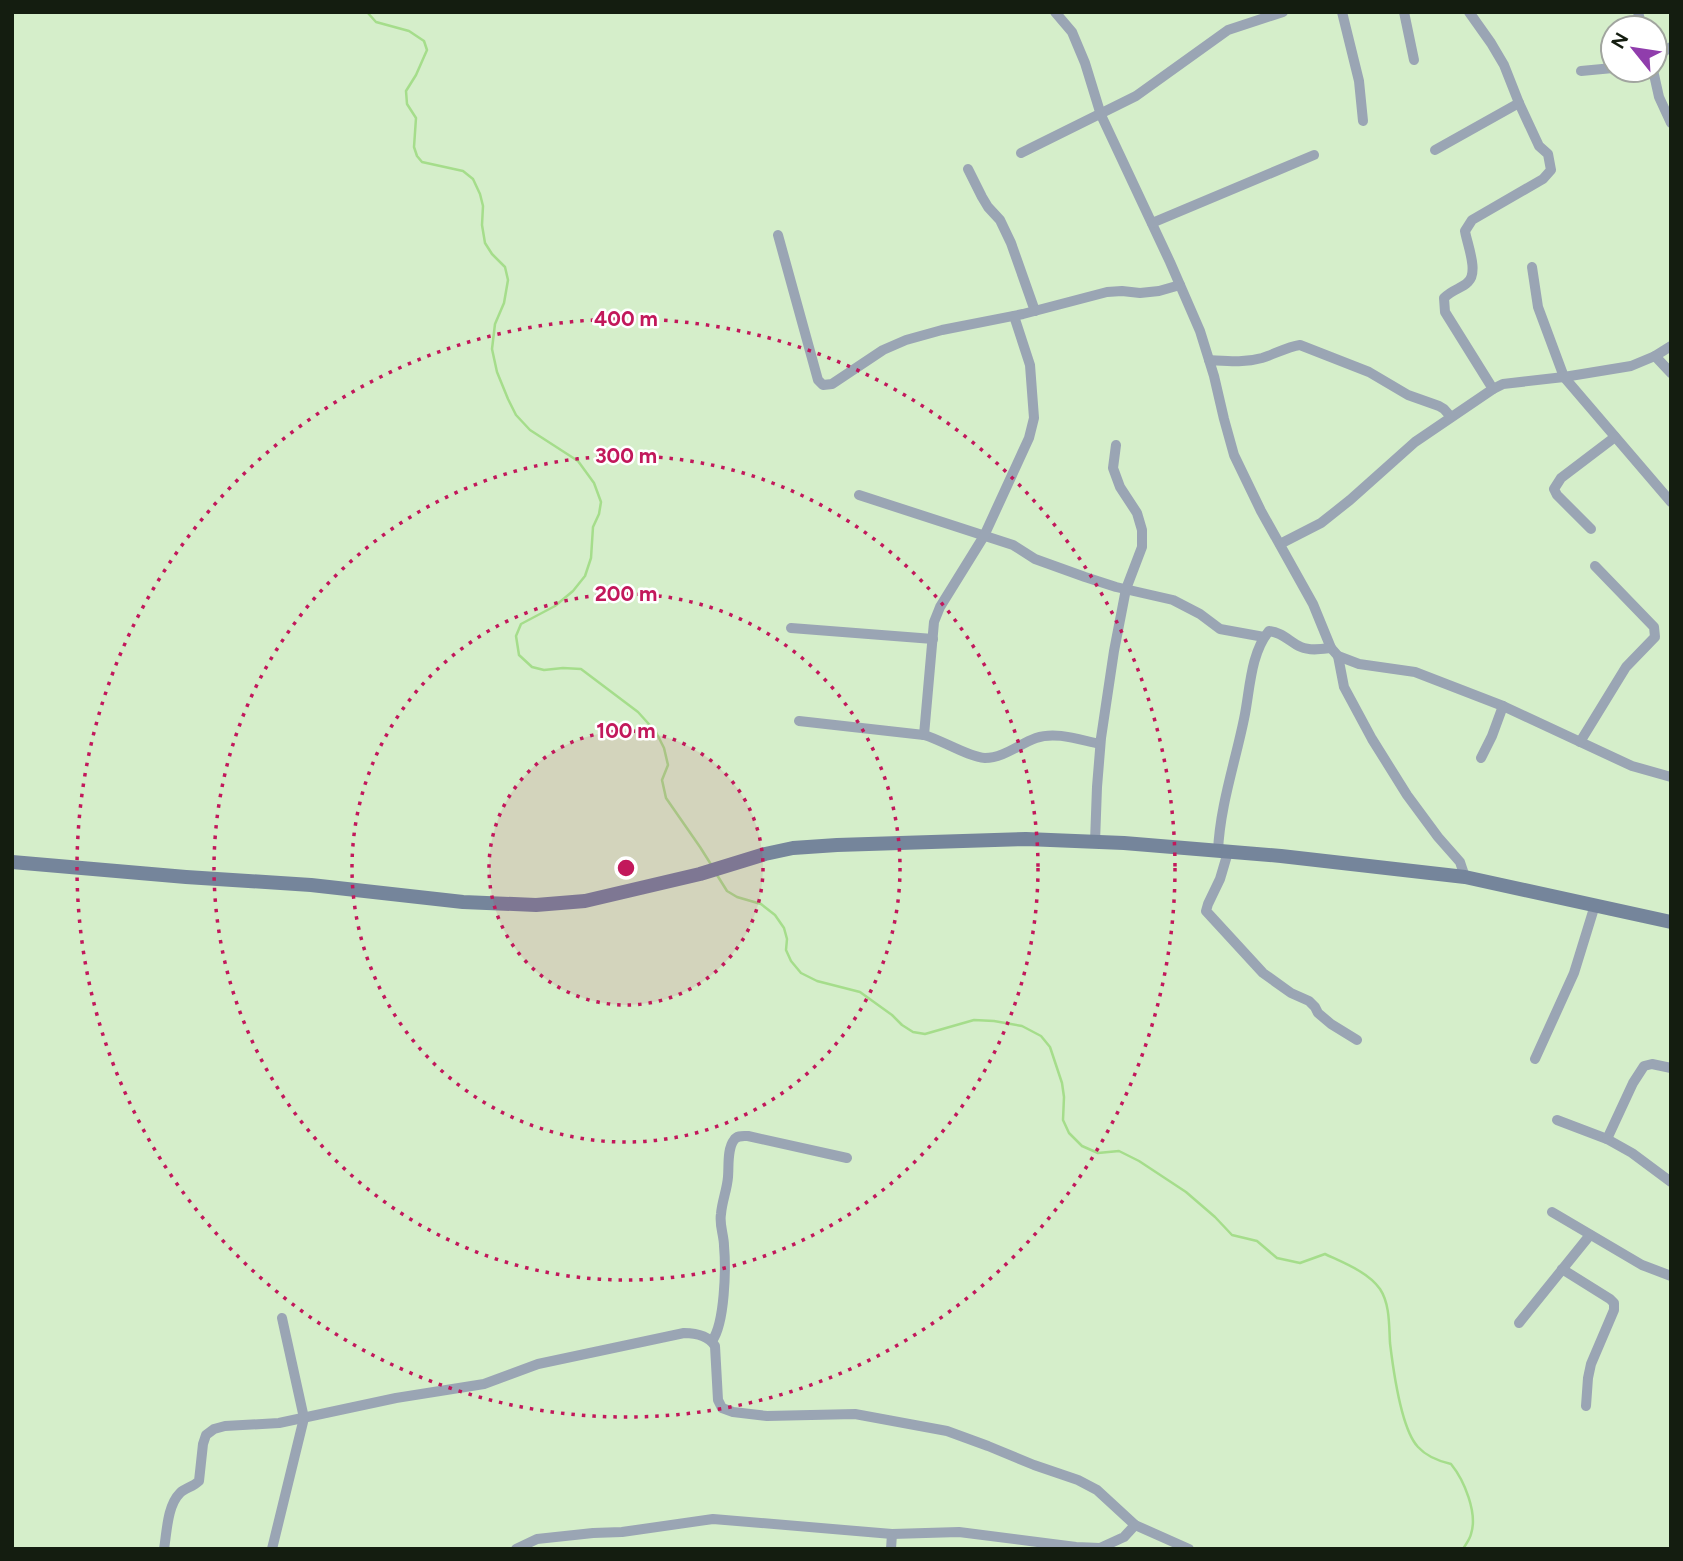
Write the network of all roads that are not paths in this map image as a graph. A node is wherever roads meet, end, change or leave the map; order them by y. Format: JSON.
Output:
{"nodes":[{"id":1,"x":1055,"y":12,"type":"edge"},
{"id":2,"x":1283,"y":12,"type":"edge"},
{"id":3,"x":1342,"y":12,"type":"edge"},
{"id":4,"x":1404,"y":12,"type":"edge"},
{"id":5,"x":1469,"y":12,"type":"edge"},
{"id":6,"x":1414,"y":60,"type":"dead end"},
{"id":7,"x":1599,"y":69,"type":"edge"},
{"id":8,"x":1581,"y":71,"type":"dead end"},
{"id":9,"x":1656,"y":84,"type":"edge"},
{"id":10,"x":1518,"y":103,"type":"junction"},
{"id":11,"x":1101,"y":115,"type":"junction"},
{"id":12,"x":1363,"y":121,"type":"dead end"},
{"id":13,"x":1671,"y":123,"type":"edge"},
{"id":14,"x":1435,"y":150,"type":"dead end"},
{"id":15,"x":1021,"y":153,"type":"dead end"},
{"id":16,"x":1314,"y":155,"type":"dead end"},
{"id":17,"x":968,"y":169,"type":"dead end"},
{"id":18,"x":1152,"y":223,"type":"junction"},
{"id":19,"x":778,"y":235,"type":"dead end"},
{"id":20,"x":1532,"y":267,"type":"dead end"},
{"id":21,"x":1180,"y":285,"type":"junction"},
{"id":22,"x":1035,"y":311,"type":"junction"},
{"id":23,"x":1014,"y":316,"type":"junction"},
{"id":24,"x":1671,"y":346,"type":"edge"},
{"id":25,"x":1655,"y":356,"type":"junction"},
{"id":26,"x":1209,"y":360,"type":"junction"},
{"id":27,"x":1671,"y":373,"type":"edge"},
{"id":28,"x":1564,"y":377,"type":"junction"},
{"id":29,"x":1493,"y":389,"type":"junction"},
{"id":30,"x":1451,"y":417,"type":"junction"},
{"id":31,"x":1615,"y":437,"type":"junction"},
{"id":32,"x":1116,"y":445,"type":"dead end"},
{"id":33,"x":859,"y":495,"type":"dead end"},
{"id":34,"x":1671,"y":502,"type":"edge"},
{"id":35,"x":1591,"y":528,"type":"dead end"},
{"id":36,"x":984,"y":536,"type":"junction"},
{"id":37,"x":1280,"y":544,"type":"junction"},
{"id":38,"x":1595,"y":566,"type":"dead end"},
{"id":39,"x":1126,"y":589,"type":"junction"},
{"id":40,"x":791,"y":628,"type":"dead end"},
{"id":41,"x":1264,"y":637,"type":"junction"},
{"id":42,"x":933,"y":639,"type":"junction"},
{"id":43,"x":1335,"y":652,"type":"junction"},
{"id":44,"x":1503,"y":706,"type":"junction"},
{"id":45,"x":799,"y":722,"type":"dead end"},
{"id":46,"x":924,"y":735,"type":"junction"},
{"id":47,"x":1580,"y":742,"type":"junction"},
{"id":48,"x":1100,"y":744,"type":"junction"},
{"id":49,"x":1481,"y":758,"type":"dead end"},
{"id":50,"x":1671,"y":777,"type":"edge"},
{"id":51,"x":1095,"y":842,"type":"junction"},
{"id":52,"x":1223,"y":851,"type":"junction"},
{"id":53,"x":12,"y":862,"type":"edge"},
{"id":54,"x":1465,"y":877,"type":"junction"},
{"id":55,"x":1595,"y":905,"type":"junction"},
{"id":56,"x":1671,"y":922,"type":"edge"},
{"id":57,"x":1357,"y":1040,"type":"dead end"},
{"id":58,"x":1535,"y":1059,"type":"dead end"},
{"id":59,"x":1671,"y":1068,"type":"edge"},
{"id":60,"x":1557,"y":1120,"type":"dead end"},
{"id":61,"x":1607,"y":1139,"type":"junction"},
{"id":62,"x":847,"y":1158,"type":"dead end"},
{"id":63,"x":1671,"y":1182,"type":"edge"},
{"id":64,"x":1552,"y":1212,"type":"dead end"},
{"id":65,"x":1590,"y":1235,"type":"junction"},
{"id":66,"x":1562,"y":1269,"type":"junction"},
{"id":67,"x":1671,"y":1276,"type":"edge"},
{"id":68,"x":282,"y":1318,"type":"dead end"},
{"id":69,"x":1519,"y":1323,"type":"dead end"},
{"id":70,"x":712,"y":1341,"type":"junction"},
{"id":71,"x":1586,"y":1406,"type":"dead end"},
{"id":72,"x":304,"y":1418,"type":"junction"},
{"id":73,"x":1135,"y":1525,"type":"junction"},
{"id":74,"x":892,"y":1534,"type":"junction"},
{"id":75,"x":164,"y":1549,"type":"edge"},
{"id":76,"x":272,"y":1549,"type":"edge"},
{"id":77,"x":516,"y":1549,"type":"edge"},
{"id":78,"x":891,"y":1549,"type":"edge"},
{"id":79,"x":1189,"y":1549,"type":"edge"}],
"edges":[{"from":1,"to":11,"type":"street"},
{"from":2,"to":11,"type":"street"},
{"from":3,"to":12,"type":"street"},
{"from":4,"to":6,"type":"street"},
{"from":5,"to":10,"type":"street"},
{"from":7,"to":8,"type":"street"},
{"from":9,"to":13,"type":"street"},
{"from":10,"to":14,"type":"street"},
{"from":10,"to":29,"type":"street"},
{"from":11,"to":15,"type":"street"},
{"from":11,"to":18,"type":"street"},
{"from":16,"to":18,"type":"street"},
{"from":17,"to":22,"type":"street"},
{"from":18,"to":21,"type":"street"},
{"from":19,"to":23,"type":"street"},
{"from":20,"to":28,"type":"street"},
{"from":21,"to":22,"type":"street"},
{"from":21,"to":26,"type":"street"},
{"from":22,"to":23,"type":"street"},
{"from":23,"to":36,"type":"street"},
{"from":24,"to":25,"type":"street"},
{"from":25,"to":27,"type":"street"},
{"from":25,"to":28,"type":"street"},
{"from":26,"to":30,"type":"street"},
{"from":26,"to":37,"type":"street"},
{"from":28,"to":29,"type":"street"},
{"from":28,"to":31,"type":"street"},
{"from":29,"to":30,"type":"street"},
{"from":30,"to":37,"type":"street"},
{"from":31,"to":34,"type":"street"},
{"from":31,"to":35,"type":"street"},
{"from":32,"to":39,"type":"street"},
{"from":33,"to":36,"type":"street"},
{"from":36,"to":39,"type":"street"},
{"from":36,"to":42,"type":"street"},
{"from":37,"to":43,"type":"street"},
{"from":38,"to":47,"type":"street"},
{"from":39,"to":41,"type":"street"},
{"from":39,"to":48,"type":"street"},
{"from":40,"to":42,"type":"street"},
{"from":41,"to":43,"type":"street"},
{"from":41,"to":52,"type":"street"},
{"from":42,"to":46,"type":"street"},
{"from":43,"to":44,"type":"street"},
{"from":43,"to":54,"type":"street"},
{"from":44,"to":47,"type":"street"},
{"from":44,"to":49,"type":"street"},
{"from":45,"to":46,"type":"street"},
{"from":46,"to":48,"type":"street"},
{"from":47,"to":50,"type":"street"},
{"from":48,"to":51,"type":"street"},
{"from":51,"to":52,"type":"main road"},
{"from":51,"to":53,"type":"main road"},
{"from":52,"to":54,"type":"main road"},
{"from":52,"to":57,"type":"street"},
{"from":54,"to":55,"type":"main road"},
{"from":55,"to":56,"type":"main road"},
{"from":55,"to":58,"type":"street"},
{"from":59,"to":61,"type":"street"},
{"from":60,"to":61,"type":"street"},
{"from":61,"to":63,"type":"street"},
{"from":62,"to":70,"type":"street"},
{"from":64,"to":65,"type":"street"},
{"from":65,"to":66,"type":"street"},
{"from":65,"to":67,"type":"street"},
{"from":66,"to":69,"type":"street"},
{"from":66,"to":71,"type":"street"},
{"from":68,"to":72,"type":"street"},
{"from":70,"to":72,"type":"street"},
{"from":70,"to":73,"type":"street"},
{"from":72,"to":75,"type":"street"},
{"from":72,"to":76,"type":"street"},
{"from":73,"to":74,"type":"street"},
{"from":73,"to":79,"type":"street"},
{"from":74,"to":77,"type":"street"},
{"from":74,"to":78,"type":"street"}]}
